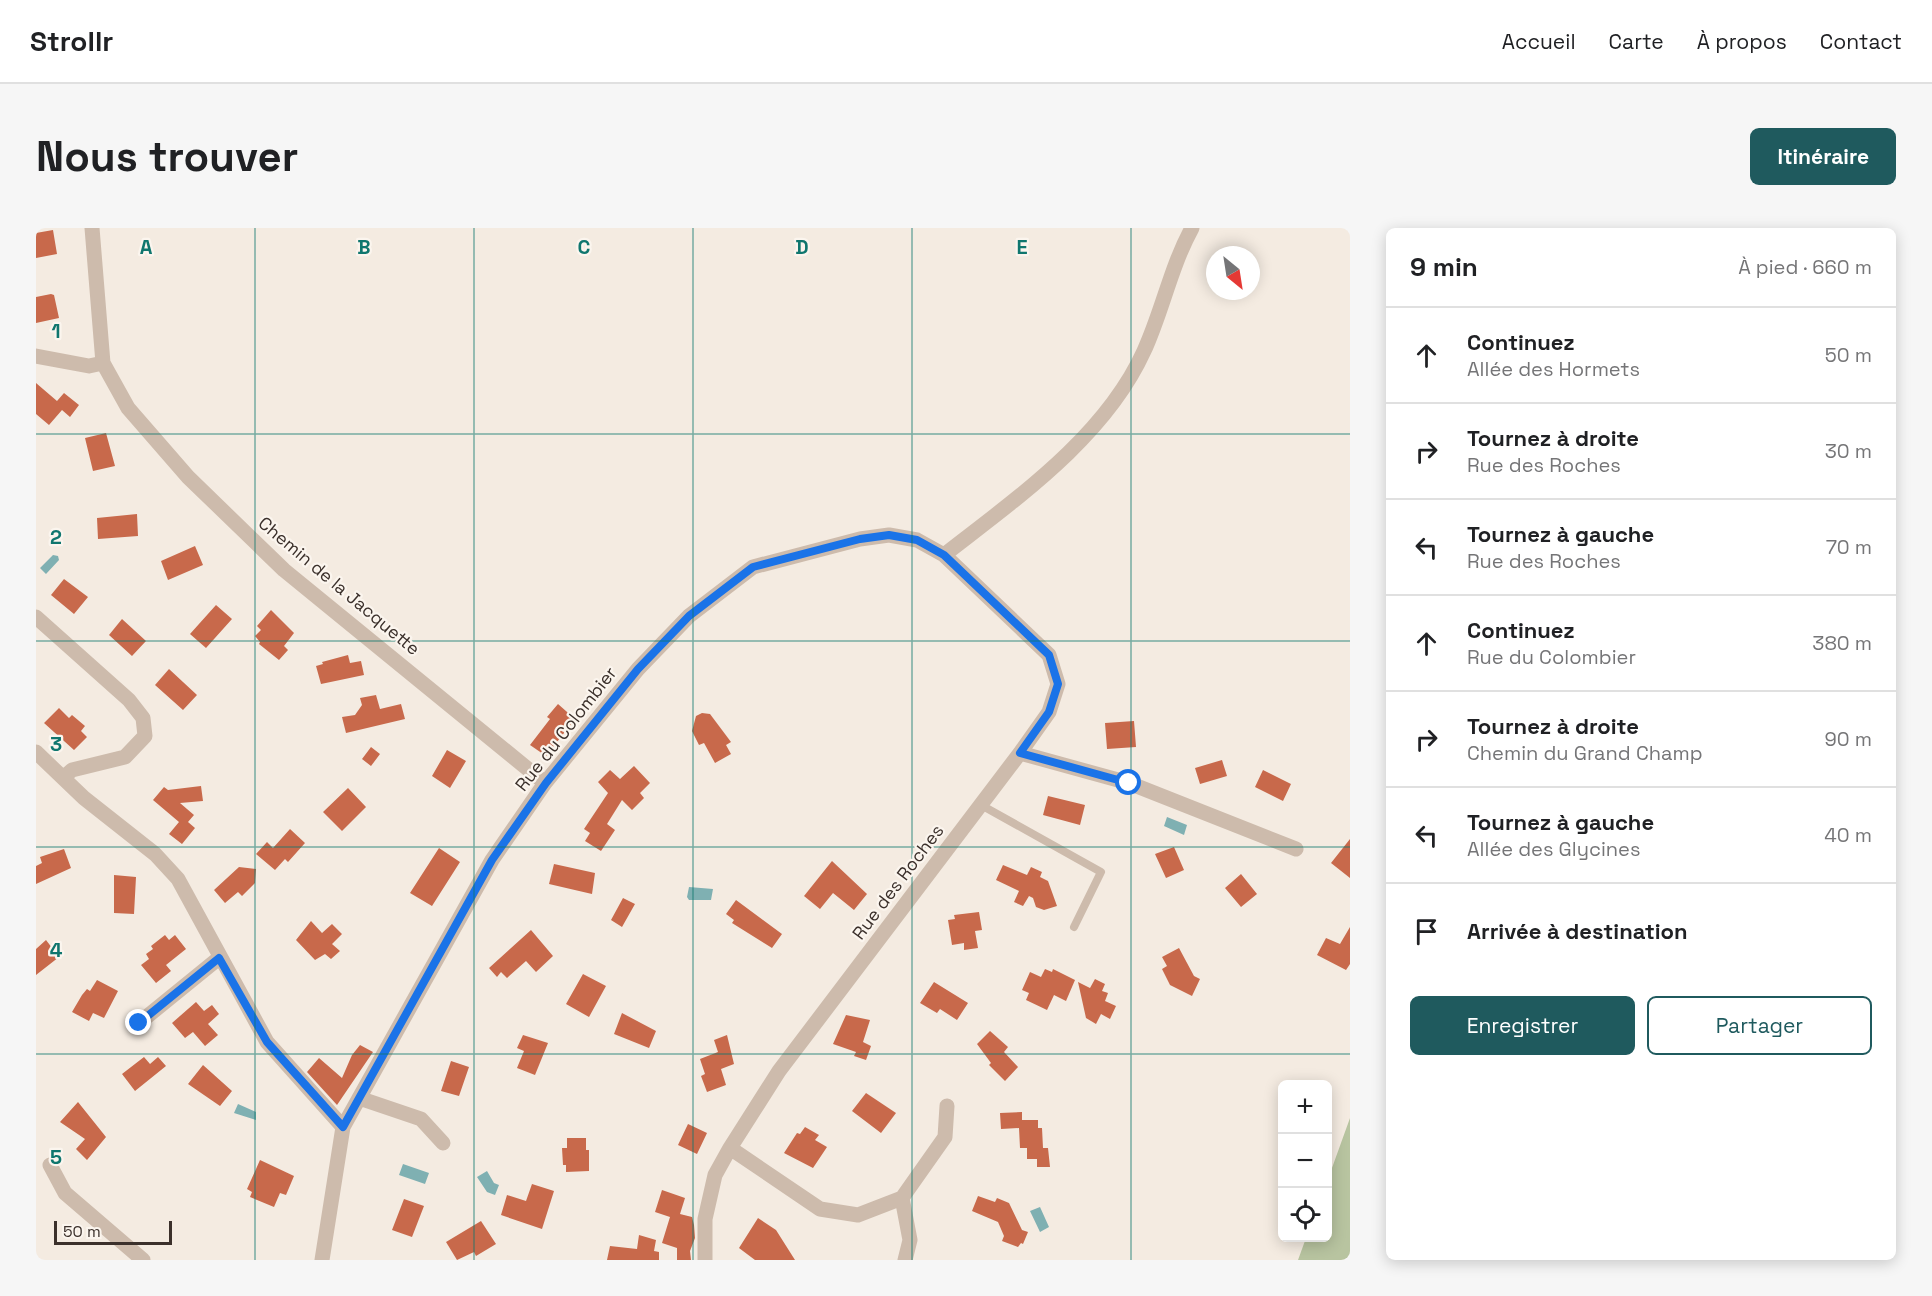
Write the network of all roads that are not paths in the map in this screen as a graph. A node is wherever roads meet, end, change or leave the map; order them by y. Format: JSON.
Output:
{"nodes":[{"id":1,"x":92,"y":228,"type":"edge"},
{"id":2,"x":1192,"y":228,"type":"edge"},
{"id":3,"x":36,"y":356,"type":"edge"},
{"id":4,"x":103,"y":363,"type":"junction"},
{"id":5,"x":944,"y":555,"type":"junction"},
{"id":6,"x":36,"y":617,"type":"edge"},
{"id":7,"x":36,"y":752,"type":"edge"},
{"id":8,"x":1020,"y":753,"type":"junction"},
{"id":9,"x":63,"y":778,"type":"junction"},
{"id":10,"x":546,"y":783,"type":"junction"},
{"id":11,"x":981,"y":806,"type":"junction"},
{"id":12,"x":1296,"y":849,"type":"dead end"},
{"id":13,"x":1074,"y":927,"type":"dead end"},
{"id":14,"x":219,"y":958,"type":"junction"},
{"id":15,"x":139,"y":1023,"type":"dead end"},
{"id":16,"x":360,"y":1098,"type":"junction"},
{"id":17,"x":946,"y":1106,"type":"dead end"},
{"id":18,"x":343,"y":1127,"type":"junction"},
{"id":19,"x":443,"y":1143,"type":"dead end"},
{"id":20,"x":730,"y":1148,"type":"junction"},
{"id":21,"x":50,"y":1165,"type":"dead end"},
{"id":22,"x":902,"y":1198,"type":"junction"},
{"id":23,"x":143,"y":1260,"type":"edge"},
{"id":24,"x":322,"y":1260,"type":"edge"},
{"id":25,"x":705,"y":1260,"type":"edge"},
{"id":26,"x":905,"y":1260,"type":"edge"}],
"edges":[{"from":1,"to":4,"type":"street","name":"Chemin de la Jacquette"},
{"from":2,"to":5,"type":"street"},
{"from":3,"to":4,"type":"street"},
{"from":4,"to":10,"type":"street","name":"Chemin de la Jacquette"},
{"from":5,"to":8,"type":"street","name":"Rue des Roches"},
{"from":5,"to":10,"type":"street","name":"Rue du Colombier"},
{"from":6,"to":9,"type":"street"},
{"from":7,"to":9,"type":"street"},
{"from":8,"to":11,"type":"street","name":"Rue des Roches"},
{"from":8,"to":12,"type":"street"},
{"from":9,"to":14,"type":"street"},
{"from":10,"to":16,"type":"street","name":"Rue du Colombier"},
{"from":11,"to":13,"type":"lane"},
{"from":11,"to":20,"type":"street","name":"Rue des Roches"},
{"from":14,"to":15,"type":"street"},
{"from":14,"to":18,"type":"street"},
{"from":16,"to":18,"type":"street","name":"Rue du Colombier"},
{"from":16,"to":19,"type":"street"},
{"from":17,"to":22,"type":"street"},
{"from":18,"to":24,"type":"street","name":"Rue du Colombier"},
{"from":20,"to":22,"type":"street"},
{"from":20,"to":25,"type":"street","name":"Rue des Roches"},
{"from":21,"to":23,"type":"street"},
{"from":22,"to":26,"type":"street"}]}
